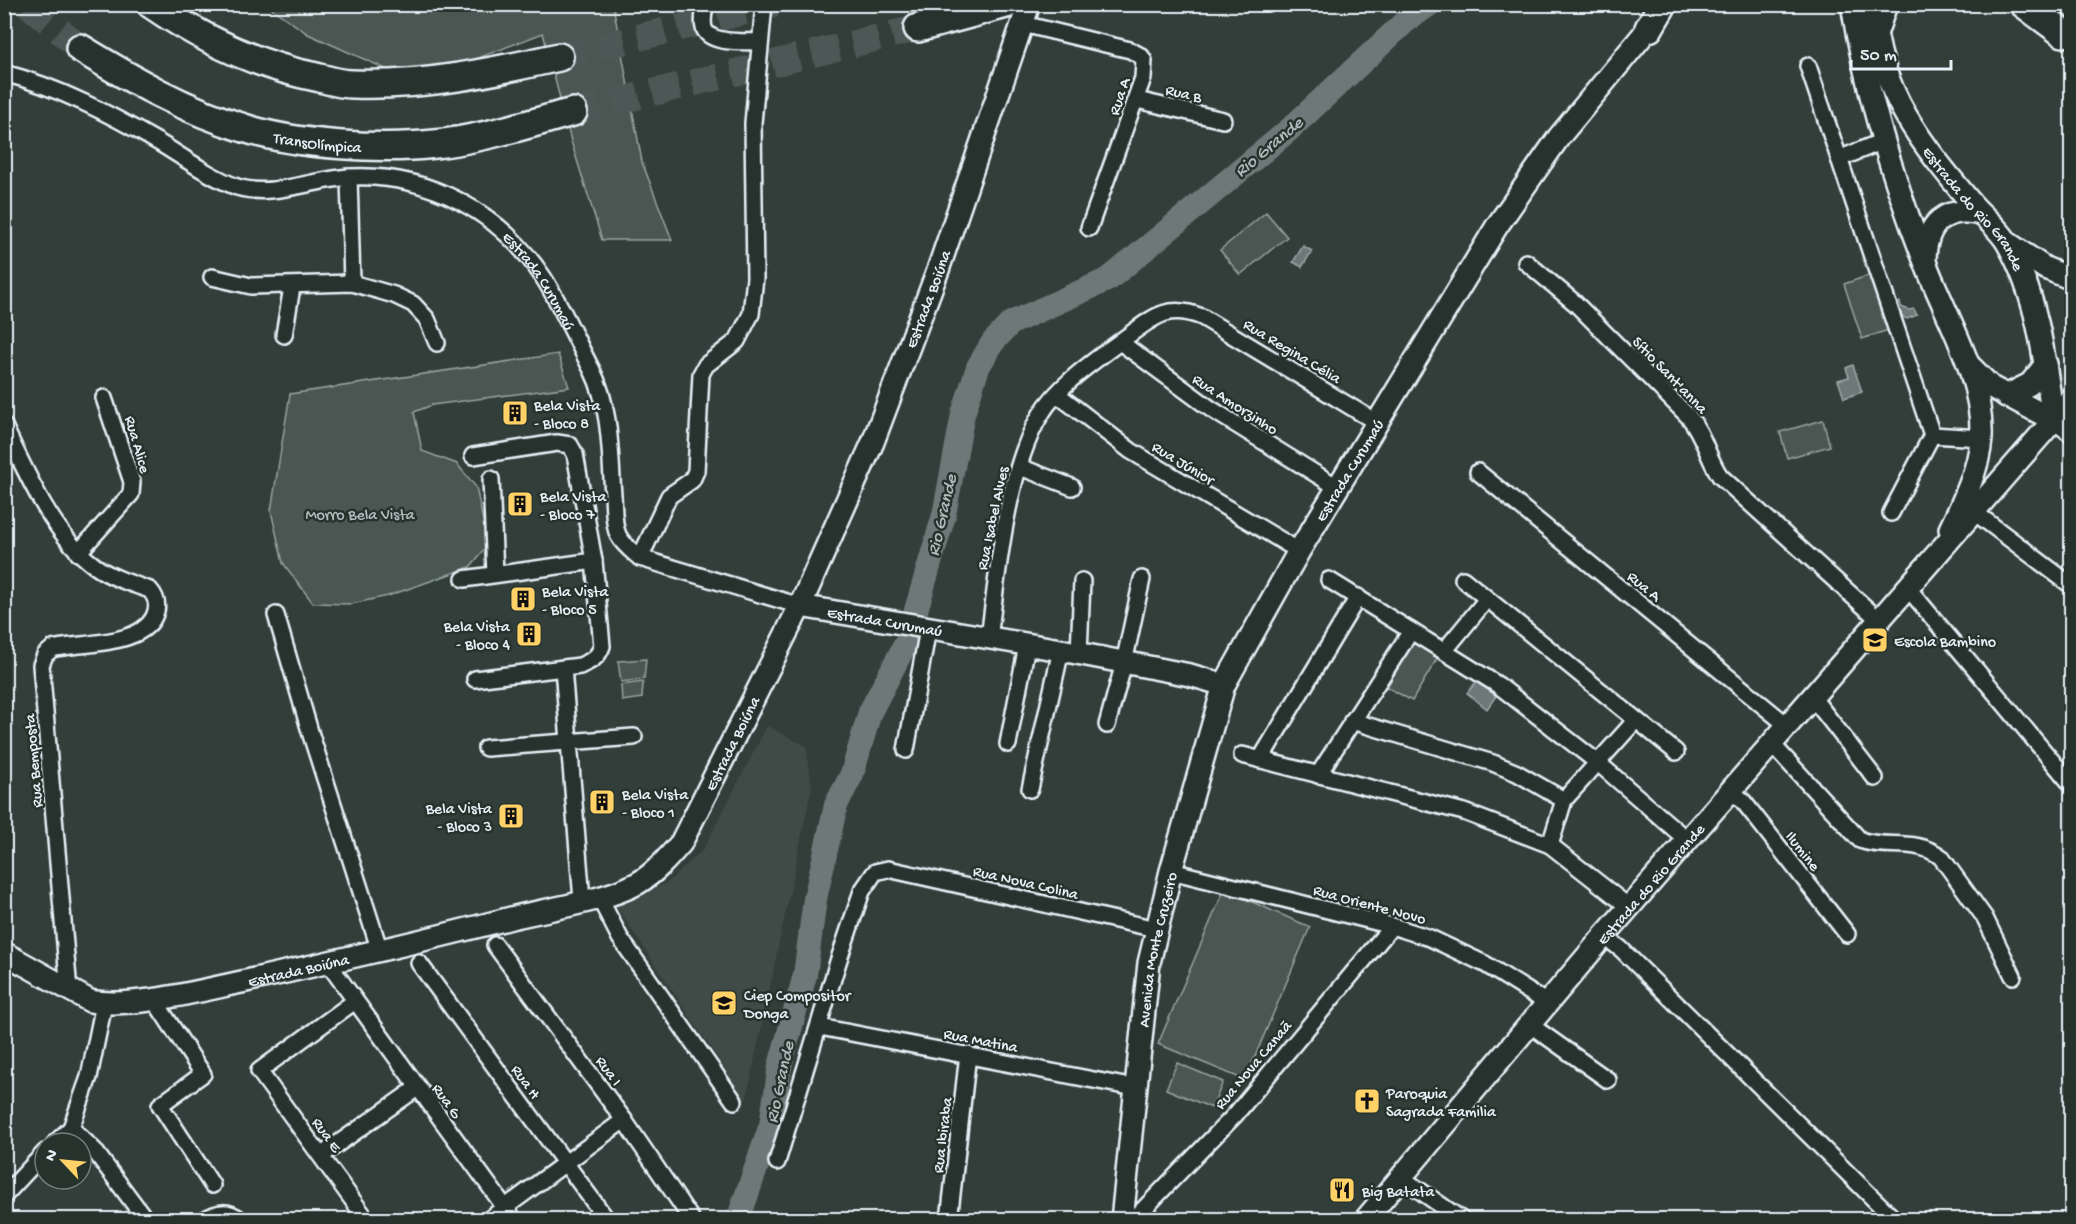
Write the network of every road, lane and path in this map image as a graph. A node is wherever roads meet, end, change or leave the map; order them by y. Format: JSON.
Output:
{"nodes":[{"id":1,"x":151,"y":4,"type":"edge"},
{"id":2,"x":705,"y":4,"type":"edge"},
{"id":3,"x":764,"y":4,"type":"edge"},
{"id":4,"x":1663,"y":4,"type":"edge"},
{"id":5,"x":1669,"y":4,"type":"edge"},
{"id":6,"x":1852,"y":4,"type":"edge"},
{"id":7,"x":2024,"y":4,"type":"edge"},
{"id":8,"x":1012,"y":10,"type":"edge"},
{"id":9,"x":1877,"y":12,"type":"edge"},
{"id":10,"x":918,"y":28,"type":"tunnel mouth"},
{"id":11,"x":1649,"y":28,"type":"junction"},
{"id":12,"x":2063,"y":33,"type":"dead end"},
{"id":13,"x":760,"y":42,"type":"junction"},
{"id":14,"x":80,"y":48,"type":"tunnel mouth"},
{"id":15,"x":560,"y":57,"type":"tunnel mouth"},
{"id":16,"x":1808,"y":66,"type":"dead end"},
{"id":17,"x":4,"y":73,"type":"edge"},
{"id":18,"x":1137,"y":100,"type":"junction"},
{"id":19,"x":573,"y":112,"type":"tunnel mouth"},
{"id":20,"x":1223,"y":120,"type":"dead end"},
{"id":21,"x":1883,"y":141,"type":"junction"},
{"id":22,"x":1839,"y":159,"type":"junction"},
{"id":23,"x":350,"y":177,"type":"junction"},
{"id":24,"x":1981,"y":214,"type":"junction"},
{"id":25,"x":1089,"y":228,"type":"dead end"},
{"id":26,"x":2008,"y":243,"type":"junction"},
{"id":27,"x":1526,"y":262,"type":"dead end"},
{"id":28,"x":1925,"y":262,"type":"junction"},
{"id":29,"x":212,"y":277,"type":"dead end"},
{"id":30,"x":2072,"y":279,"type":"edge"},
{"id":31,"x":352,"y":283,"type":"junction"},
{"id":32,"x":292,"y":287,"type":"junction"},
{"id":33,"x":1189,"y":312,"type":"joint"},
{"id":34,"x":285,"y":336,"type":"dead end"},
{"id":35,"x":1120,"y":342,"type":"junction"},
{"id":36,"x":437,"y":343,"type":"dead end"},
{"id":37,"x":1968,"y":363,"type":"junction"},
{"id":38,"x":2046,"y":364,"type":"junction"},
{"id":39,"x":1057,"y":393,"type":"junction"},
{"id":40,"x":2006,"y":396,"type":"junction"},
{"id":41,"x":104,"y":398,"type":"dead end"},
{"id":42,"x":2072,"y":399,"type":"edge"},
{"id":43,"x":2053,"y":420,"type":"junction"},
{"id":44,"x":1376,"y":422,"type":"junction"},
{"id":45,"x":4,"y":426,"type":"edge"},
{"id":46,"x":1932,"y":435,"type":"junction"},
{"id":47,"x":2072,"y":435,"type":"edge"},
{"id":48,"x":1981,"y":438,"type":"junction"},
{"id":49,"x":473,"y":456,"type":"dead end"},
{"id":50,"x":1020,"y":467,"type":"junction"},
{"id":51,"x":1478,"y":472,"type":"dead end"},
{"id":52,"x":490,"y":479,"type":"dead end"},
{"id":53,"x":1997,"y":482,"type":"junction"},
{"id":54,"x":1072,"y":487,"type":"dead end"},
{"id":55,"x":1338,"y":487,"type":"junction"},
{"id":56,"x":1973,"y":511,"type":"junction"},
{"id":57,"x":1891,"y":513,"type":"dead end"},
{"id":58,"x":1299,"y":551,"type":"junction"},
{"id":59,"x":1939,"y":551,"type":"junction"},
{"id":60,"x":78,"y":553,"type":"junction"},
{"id":61,"x":640,"y":558,"type":"junction"},
{"id":62,"x":594,"y":561,"type":"junction"},
{"id":63,"x":495,"y":574,"type":"junction"},
{"id":64,"x":464,"y":579,"type":"dead end"},
{"id":65,"x":1142,"y":579,"type":"dead end"},
{"id":66,"x":1462,"y":579,"type":"dead end"},
{"id":67,"x":1329,"y":580,"type":"dead end"},
{"id":68,"x":1082,"y":581,"type":"dead end"},
{"id":69,"x":2072,"y":586,"type":"edge"},
{"id":70,"x":1907,"y":587,"type":"junction"},
{"id":71,"x":1358,"y":597,"type":"junction"},
{"id":72,"x":1487,"y":599,"type":"junction"},
{"id":73,"x":800,"y":606,"type":"junction"},
{"id":74,"x":276,"y":615,"type":"dead end"},
{"id":75,"x":1878,"y":619,"type":"junction"},
{"id":76,"x":924,"y":629,"type":"junction"},
{"id":77,"x":1411,"y":631,"type":"junction"},
{"id":78,"x":989,"y":639,"type":"junction"},
{"id":79,"x":1027,"y":645,"type":"junction"},
{"id":80,"x":1445,"y":650,"type":"junction"},
{"id":81,"x":1070,"y":652,"type":"junction"},
{"id":82,"x":1124,"y":663,"type":"junction"},
{"id":83,"x":563,"y":668,"type":"junction"},
{"id":84,"x":475,"y":679,"type":"dead end"},
{"id":85,"x":1224,"y":685,"type":"junction"},
{"id":86,"x":1813,"y":698,"type":"junction"},
{"id":87,"x":1352,"y":721,"type":"junction"},
{"id":88,"x":1635,"y":721,"type":"junction"},
{"id":89,"x":1107,"y":725,"type":"dead end"},
{"id":90,"x":1788,"y":726,"type":"junction"},
{"id":91,"x":634,"y":737,"type":"dead end"},
{"id":92,"x":570,"y":742,"type":"junction"},
{"id":93,"x":1008,"y":744,"type":"dead end"},
{"id":94,"x":1772,"y":744,"type":"junction"},
{"id":95,"x":486,"y":748,"type":"dead end"},
{"id":96,"x":906,"y":750,"type":"dead end"},
{"id":97,"x":1676,"y":752,"type":"dead end"},
{"id":98,"x":1242,"y":755,"type":"dead end"},
{"id":99,"x":1260,"y":760,"type":"junction"},
{"id":100,"x":1597,"y":762,"type":"junction"},
{"id":101,"x":1318,"y":776,"type":"junction"},
{"id":102,"x":1875,"y":778,"type":"dead end"},
{"id":103,"x":2072,"y":785,"type":"edge"},
{"id":104,"x":1030,"y":789,"type":"dead end"},
{"id":105,"x":1731,"y":790,"type":"junction"},
{"id":106,"x":1564,"y":800,"type":"junction"},
{"id":107,"x":1687,"y":840,"type":"junction"},
{"id":108,"x":1550,"y":844,"type":"junction"},
{"id":109,"x":1171,"y":871,"type":"junction"},
{"id":110,"x":590,"y":898,"type":"junction"},
{"id":111,"x":1629,"y":907,"type":"junction"},
{"id":112,"x":1392,"y":926,"type":"junction"},
{"id":113,"x":1156,"y":929,"type":"junction"},
{"id":114,"x":1847,"y":934,"type":"dead end"},
{"id":115,"x":1604,"y":936,"type":"junction"},
{"id":116,"x":495,"y":945,"type":"dead end"},
{"id":117,"x":380,"y":951,"type":"junction"},
{"id":118,"x":4,"y":953,"type":"edge"},
{"id":119,"x":328,"y":963,"type":"junction"},
{"id":120,"x":419,"y":963,"type":"dead end"},
{"id":121,"x":2013,"y":976,"type":"dead end"},
{"id":122,"x":69,"y":991,"type":"junction"},
{"id":123,"x":153,"y":998,"type":"junction"},
{"id":124,"x":355,"y":1001,"type":"junction"},
{"id":125,"x":1547,"y":1003,"type":"junction"},
{"id":126,"x":104,"y":1004,"type":"junction"},
{"id":127,"x":1529,"y":1024,"type":"junction"},
{"id":128,"x":820,"y":1027,"type":"junction"},
{"id":129,"x":968,"y":1054,"type":"junction"},
{"id":130,"x":1608,"y":1080,"type":"dead end"},
{"id":131,"x":417,"y":1088,"type":"junction"},
{"id":132,"x":1135,"y":1088,"type":"junction"},
{"id":133,"x":734,"y":1101,"type":"dead end"},
{"id":134,"x":624,"y":1120,"type":"junction"},
{"id":135,"x":71,"y":1128,"type":"junction"},
{"id":136,"x":68,"y":1131,"type":"edge"},
{"id":137,"x":322,"y":1155,"type":"junction"},
{"id":138,"x":777,"y":1162,"type":"dead end"},
{"id":139,"x":566,"y":1163,"type":"junction"},
{"id":140,"x":33,"y":1165,"type":"edge"},
{"id":141,"x":1399,"y":1176,"type":"junction"},
{"id":142,"x":212,"y":1185,"type":"dead end"},
{"id":143,"x":4,"y":1196,"type":"edge"},
{"id":144,"x":509,"y":1213,"type":"edge"},
{"id":145,"x":146,"y":1220,"type":"edge"},
{"id":146,"x":204,"y":1220,"type":"edge"},
{"id":147,"x":241,"y":1220,"type":"edge"},
{"id":148,"x":367,"y":1220,"type":"edge"},
{"id":149,"x":488,"y":1220,"type":"edge"},
{"id":150,"x":607,"y":1220,"type":"edge"},
{"id":151,"x":692,"y":1220,"type":"edge"},
{"id":152,"x":949,"y":1220,"type":"edge"},
{"id":153,"x":1122,"y":1220,"type":"edge"},
{"id":154,"x":1133,"y":1220,"type":"edge"},
{"id":155,"x":1365,"y":1220,"type":"edge"},
{"id":156,"x":1462,"y":1220,"type":"edge"},
{"id":157,"x":1895,"y":1220,"type":"edge"}],
"edges":[{"from":1,"to":15,"type":"highway"},
{"from":2,"to":13,"type":"street"},
{"from":3,"to":13,"type":"street"},
{"from":4,"to":11,"type":"highway"},
{"from":5,"to":11,"type":"street","name":"Estrada Curumaú"},
{"from":6,"to":21,"type":"street","name":"Estrada do Rio Grande"},
{"from":7,"to":12,"type":"highway"},
{"from":8,"to":10,"type":"highway"},
{"from":8,"to":18,"type":"street","name":"Rua A"},
{"from":8,"to":73,"type":"street","name":"Estrada Boiúna"},
{"from":9,"to":24,"type":"street","name":"Estrada do Rio Grande"},
{"from":11,"to":44,"type":"street","name":"Estrada Curumaú"},
{"from":13,"to":61,"type":"street"},
{"from":14,"to":19,"type":"highway","name":"TransOlímpica"},
{"from":16,"to":22,"type":"street"},
{"from":17,"to":23,"type":"street","name":"Estrada Curumaú"},
{"from":18,"to":20,"type":"street","name":"Rua B"},
{"from":18,"to":25,"type":"street","name":"Rua A"},
{"from":21,"to":22,"type":"street"},
{"from":21,"to":28,"type":"street","name":"Estrada do Rio Grande"},
{"from":22,"to":46,"type":"street"},
{"from":23,"to":31,"type":"street"},
{"from":23,"to":61,"type":"street","name":"Estrada Curumaú"},
{"from":24,"to":26,"type":"street","name":"Estrada do Rio Grande"},
{"from":24,"to":28,"type":"street"},
{"from":26,"to":30,"type":"street"},
{"from":26,"to":38,"type":"street","name":"Estrada do Rio Grande"},
{"from":27,"to":75,"type":"street","name":"Sítio Sant'anna"},
{"from":28,"to":37,"type":"street","name":"Estrada do Rio Grande"},
{"from":29,"to":32,"type":"street"},
{"from":31,"to":32,"type":"street"},
{"from":31,"to":36,"type":"street"},
{"from":32,"to":34,"type":"street"},
{"from":33,"to":35,"type":"street","name":"Rua Isabel Alves"},
{"from":33,"to":44,"type":"street","name":"Rua Regina Célia"},
{"from":35,"to":39,"type":"street","name":"Rua Isabel Alves"},
{"from":35,"to":55,"type":"street","name":"Rua Amorzinho"},
{"from":37,"to":40,"type":"street","name":"Estrada do Rio Grande"},
{"from":37,"to":48,"type":"street","name":"Estrada do Rio Grande"},
{"from":38,"to":40,"type":"street"},
{"from":38,"to":43,"type":"street","name":"Estrada do Rio Grande"},
{"from":39,"to":50,"type":"street","name":"Rua Isabel Alves"},
{"from":39,"to":58,"type":"street","name":"Rua Júnior"},
{"from":40,"to":43,"type":"street","name":"Estrada do Rio Grande"},
{"from":41,"to":60,"type":"street","name":"Rua Alice"},
{"from":42,"to":43,"type":"street"},
{"from":43,"to":47,"type":"street"},
{"from":43,"to":53,"type":"street","name":"Estrada do Rio Grande"},
{"from":44,"to":55,"type":"street","name":"Estrada Curumaú"},
{"from":45,"to":60,"type":"street","name":"Rua Bemposta"},
{"from":46,"to":48,"type":"street"},
{"from":46,"to":57,"type":"street"},
{"from":48,"to":53,"type":"street"},
{"from":48,"to":59,"type":"street","name":"Estrada do Rio Grande"},
{"from":49,"to":62,"type":"street"},
{"from":50,"to":54,"type":"street"},
{"from":50,"to":78,"type":"street","name":"Rua Isabel Alves"},
{"from":51,"to":90,"type":"street","name":"Rua A"},
{"from":52,"to":63,"type":"street"},
{"from":53,"to":56,"type":"street","name":"Estrada do Rio Grande"},
{"from":55,"to":58,"type":"street","name":"Estrada Curumaú"},
{"from":56,"to":59,"type":"street","name":"Estrada do Rio Grande"},
{"from":56,"to":69,"type":"street"},
{"from":58,"to":85,"type":"street","name":"Estrada Curumaú"},
{"from":59,"to":70,"type":"street","name":"Estrada do Rio Grande"},
{"from":60,"to":122,"type":"street","name":"Rua Bemposta"},
{"from":61,"to":73,"type":"street","name":"Estrada Curumaú"},
{"from":62,"to":63,"type":"street"},
{"from":62,"to":83,"type":"street"},
{"from":63,"to":64,"type":"street"},
{"from":65,"to":82,"type":"street"},
{"from":66,"to":72,"type":"street"},
{"from":67,"to":71,"type":"street"},
{"from":68,"to":81,"type":"street"},
{"from":70,"to":75,"type":"street","name":"Estrada do Rio Grande"},
{"from":70,"to":103,"type":"street"},
{"from":71,"to":77,"type":"street"},
{"from":71,"to":99,"type":"street"},
{"from":72,"to":80,"type":"street"},
{"from":72,"to":88,"type":"street"},
{"from":73,"to":76,"type":"street","name":"Estrada Curumaú"},
{"from":73,"to":110,"type":"street","name":"Estrada Boiúna"},
{"from":74,"to":117,"type":"street"},
{"from":75,"to":86,"type":"street","name":"Estrada do Rio Grande"},
{"from":76,"to":78,"type":"street","name":"Estrada Curumaú"},
{"from":76,"to":96,"type":"street"},
{"from":77,"to":80,"type":"street"},
{"from":77,"to":87,"type":"street"},
{"from":78,"to":79,"type":"street","name":"Estrada Curumaú"},
{"from":79,"to":81,"type":"street","name":"Estrada Curumaú"},
{"from":79,"to":93,"type":"street"},
{"from":80,"to":100,"type":"street"},
{"from":81,"to":82,"type":"street","name":"Estrada Curumaú"},
{"from":81,"to":104,"type":"street"},
{"from":82,"to":85,"type":"street","name":"Estrada Curumaú"},
{"from":82,"to":89,"type":"street"},
{"from":83,"to":84,"type":"street"},
{"from":83,"to":92,"type":"street"},
{"from":85,"to":109,"type":"street","name":"Avenida Monte Cruzeiro"},
{"from":86,"to":90,"type":"street","name":"Estrada do Rio Grande"},
{"from":86,"to":102,"type":"street"},
{"from":87,"to":101,"type":"street"},
{"from":87,"to":106,"type":"street"},
{"from":88,"to":97,"type":"street"},
{"from":88,"to":100,"type":"street"},
{"from":90,"to":94,"type":"street","name":"Estrada do Rio Grande"},
{"from":91,"to":92,"type":"street"},
{"from":92,"to":95,"type":"street"},
{"from":92,"to":110,"type":"street"},
{"from":94,"to":105,"type":"street","name":"Estrada do Rio Grande"},
{"from":94,"to":121,"type":"street"},
{"from":98,"to":99,"type":"street"},
{"from":99,"to":101,"type":"street"},
{"from":100,"to":106,"type":"street"},
{"from":100,"to":107,"type":"street"},
{"from":101,"to":108,"type":"street"},
{"from":105,"to":107,"type":"street","name":"Estrada do Rio Grande"},
{"from":105,"to":114,"type":"street","name":"Ilumine"},
{"from":106,"to":108,"type":"street"},
{"from":107,"to":111,"type":"street","name":"Estrada do Rio Grande"},
{"from":108,"to":111,"type":"street"},
{"from":109,"to":112,"type":"street","name":"Rua Oriente Novo"},
{"from":109,"to":113,"type":"street","name":"Avenida Monte Cruzeiro"},
{"from":110,"to":117,"type":"street","name":"Estrada Boiúna"},
{"from":110,"to":133,"type":"street"},
{"from":111,"to":115,"type":"street","name":"Estrada do Rio Grande"},
{"from":112,"to":125,"type":"street","name":"Rua Oriente Novo"},
{"from":112,"to":154,"type":"street","name":"Rua Nova Canaã"},
{"from":113,"to":128,"type":"street","name":"Rua Nova Colina"},
{"from":113,"to":132,"type":"street","name":"Avenida Monte Cruzeiro"},
{"from":115,"to":125,"type":"street","name":"Estrada do Rio Grande"},
{"from":115,"to":157,"type":"street"},
{"from":116,"to":134,"type":"street","name":"Rua I"},
{"from":117,"to":119,"type":"street","name":"Estrada Boiúna"},
{"from":118,"to":122,"type":"street","name":"Estrada Boiúna"},
{"from":119,"to":123,"type":"street","name":"Estrada Boiúna"},
{"from":119,"to":124,"type":"street","name":"Rua G"},
{"from":120,"to":139,"type":"street","name":"Rua H"},
{"from":122,"to":126,"type":"street","name":"Estrada Boiúna"},
{"from":123,"to":126,"type":"street","name":"Estrada Boiúna"},
{"from":123,"to":142,"type":"street"},
{"from":124,"to":131,"type":"street","name":"Rua G"},
{"from":124,"to":137,"type":"street","name":"Rua E"},
{"from":125,"to":127,"type":"street","name":"Estrada do Rio Grande"},
{"from":126,"to":135,"type":"street"},
{"from":127,"to":130,"type":"street"},
{"from":127,"to":141,"type":"street","name":"Estrada do Rio Grande"},
{"from":128,"to":129,"type":"street","name":"Rua Matina"},
{"from":128,"to":138,"type":"street"},
{"from":129,"to":132,"type":"street","name":"Rua Matina"},
{"from":129,"to":152,"type":"street","name":"Rua Ibiraba"},
{"from":131,"to":137,"type":"street"},
{"from":131,"to":144,"type":"street","name":"Rua G"},
{"from":132,"to":153,"type":"street","name":"Avenida Monte Cruzeiro"},
{"from":134,"to":139,"type":"street"},
{"from":134,"to":151,"type":"street","name":"Rua I"},
{"from":135,"to":136,"type":"street"},
{"from":135,"to":145,"type":"street"},
{"from":137,"to":148,"type":"street","name":"Rua E"},
{"from":139,"to":144,"type":"street"},
{"from":139,"to":150,"type":"street","name":"Rua H"},
{"from":140,"to":143,"type":"street"},
{"from":141,"to":155,"type":"street","name":"Estrada do Rio Grande"},
{"from":141,"to":156,"type":"street"},
{"from":144,"to":149,"type":"street"},
{"from":146,"to":147,"type":"street"}]}
